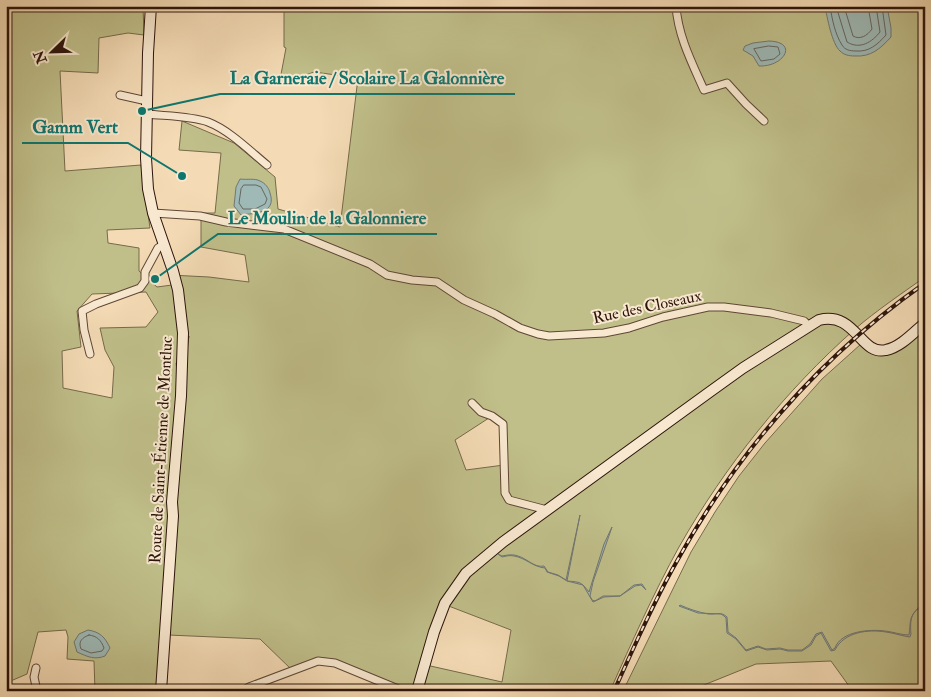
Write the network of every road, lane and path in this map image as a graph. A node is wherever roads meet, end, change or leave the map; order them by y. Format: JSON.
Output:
{"nodes":[{"id":1,"x":151,"y":6,"type":"edge"},
{"id":2,"x":676,"y":6,"type":"edge"},
{"id":3,"x":120,"y":95,"type":"dead end"},
{"id":4,"x":147,"y":101,"type":"junction"},
{"id":5,"x":147,"y":114,"type":"junction"},
{"id":6,"x":764,"y":121,"type":"dead end"},
{"id":7,"x":267,"y":165,"type":"dead end"},
{"id":8,"x":153,"y":213,"type":"junction"},
{"id":9,"x":164,"y":244,"type":"junction"},
{"id":10,"x":925,"y":323,"type":"edge"},
{"id":11,"x":808,"y":325,"type":"junction"},
{"id":12,"x":90,"y":354,"type":"dead end"},
{"id":13,"x":472,"y":403,"type":"dead end"},
{"id":14,"x":547,"y":510,"type":"junction"},
{"id":15,"x":36,"y":668,"type":"dead end"},
{"id":16,"x":37,"y":691,"type":"edge"},
{"id":17,"x":161,"y":691,"type":"edge"},
{"id":18,"x":243,"y":691,"type":"edge"},
{"id":19,"x":403,"y":691,"type":"edge"},
{"id":20,"x":417,"y":691,"type":"edge"}],
"edges":[{"from":1,"to":4,"type":"main road","name":"Route de Saint-Étienne de Montluc"},
{"from":2,"to":6,"type":"street"},
{"from":3,"to":4,"type":"street"},
{"from":4,"to":5,"type":"main road","name":"Route de Saint-Étienne de Montluc"},
{"from":5,"to":7,"type":"street"},
{"from":5,"to":8,"type":"main road","name":"Route de Saint-Étienne de Montluc"},
{"from":8,"to":9,"type":"main road","name":"Route de Saint-Étienne de Montluc"},
{"from":8,"to":11,"type":"street","name":"Rue des Closeaux"},
{"from":9,"to":12,"type":"street"},
{"from":9,"to":17,"type":"main road","name":"Route de Saint-Étienne de Montluc"},
{"from":10,"to":11,"type":"main road"},
{"from":11,"to":14,"type":"main road"},
{"from":13,"to":14,"type":"street"},
{"from":14,"to":20,"type":"main road"},
{"from":15,"to":16,"type":"street"},
{"from":18,"to":19,"type":"street"}]}
